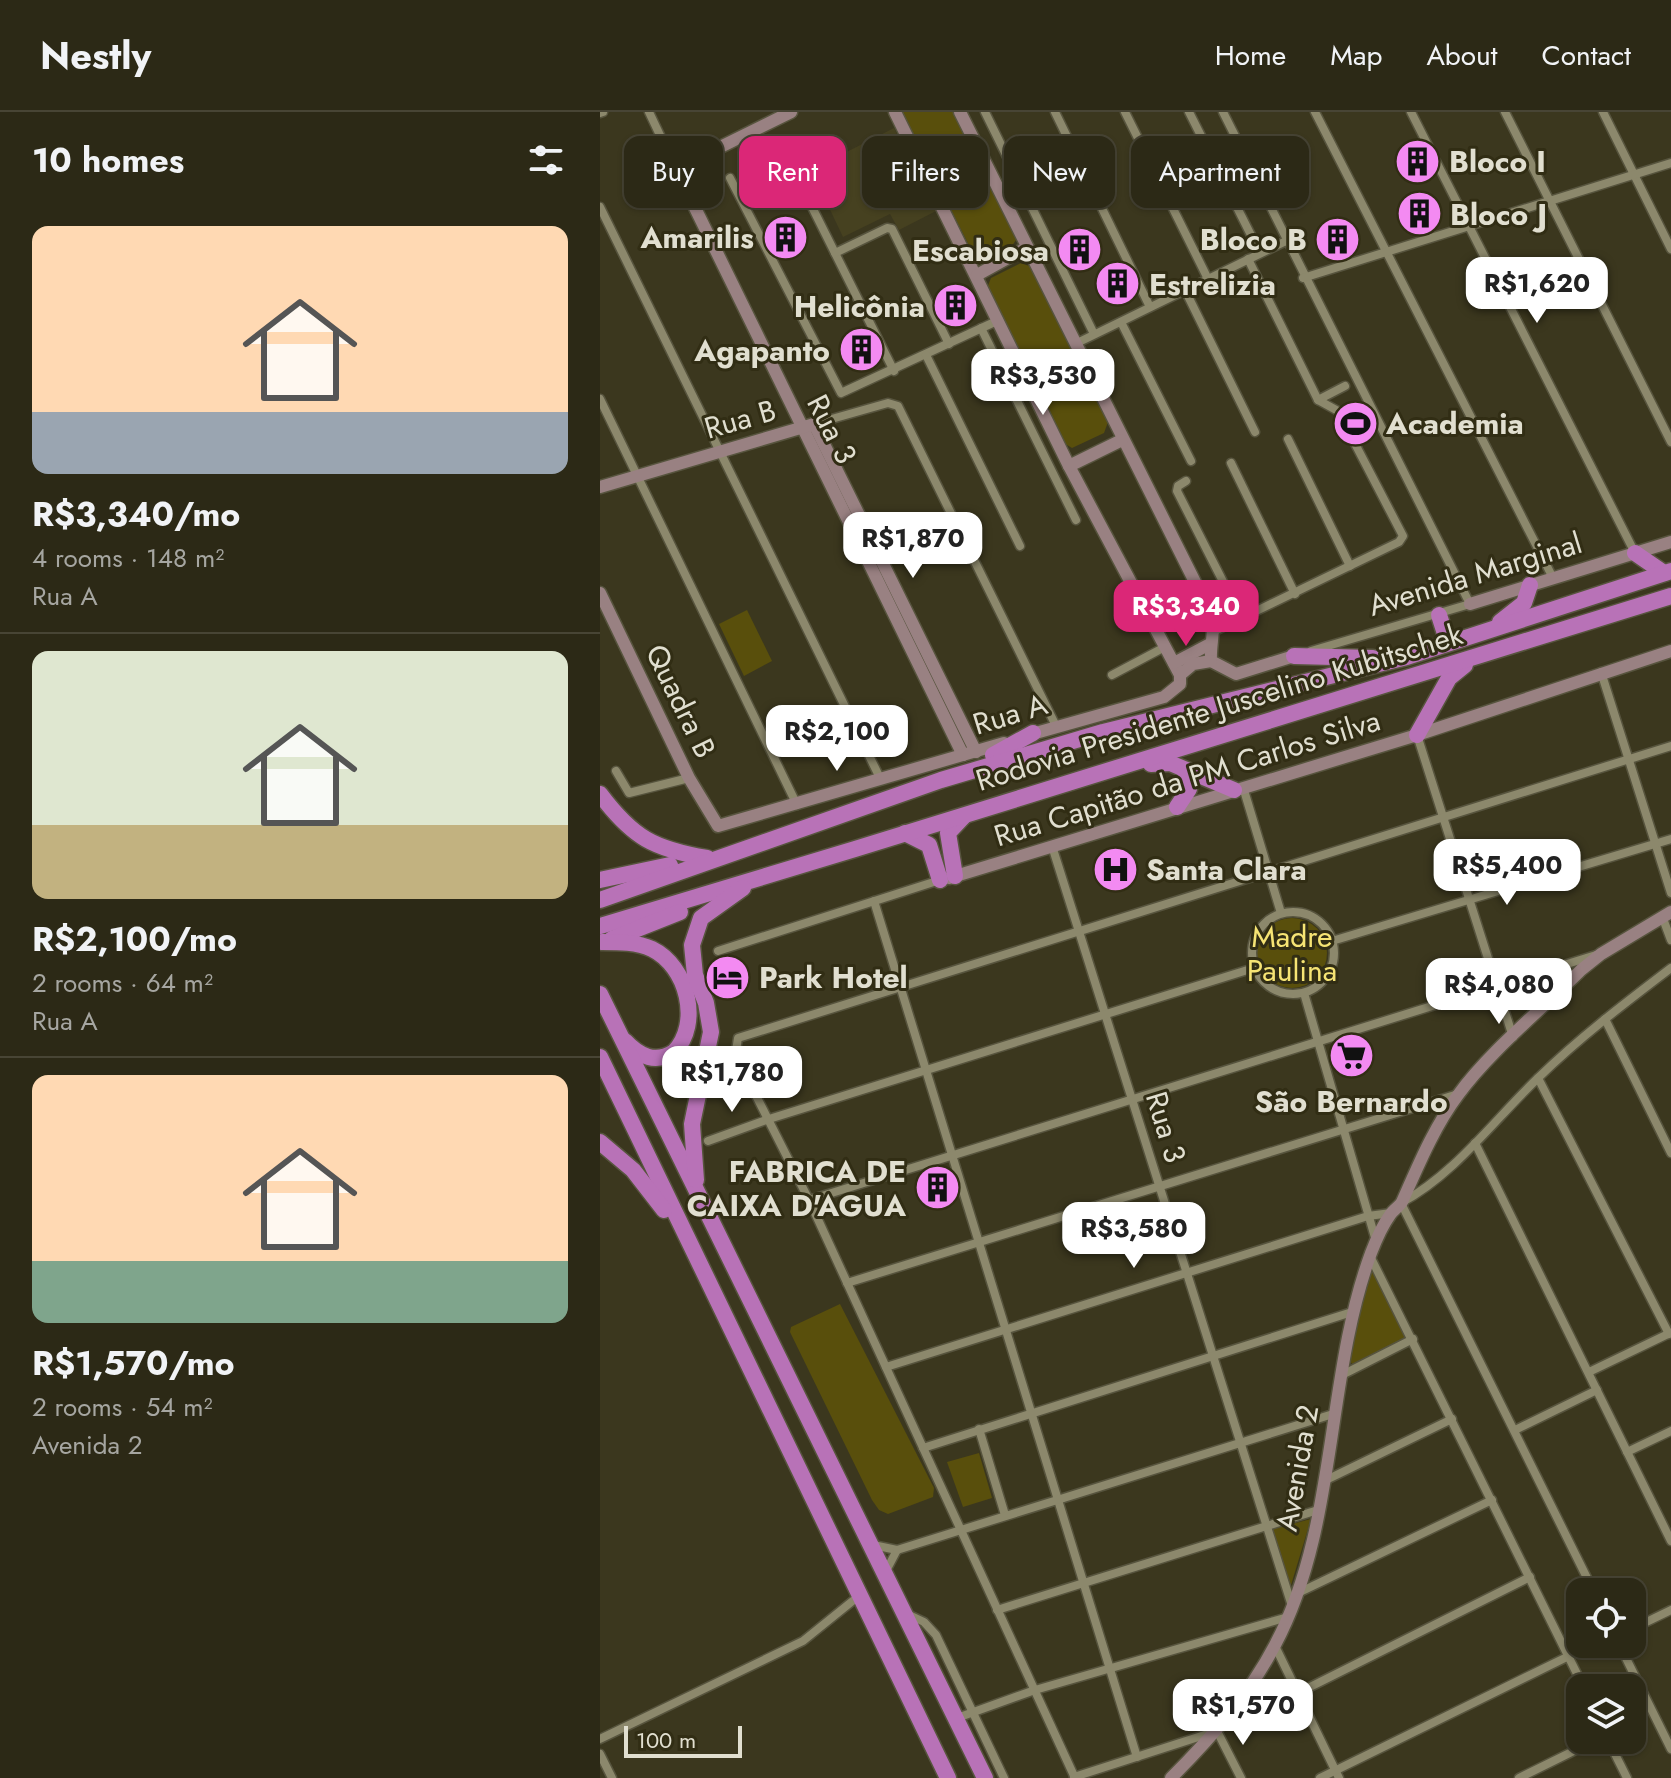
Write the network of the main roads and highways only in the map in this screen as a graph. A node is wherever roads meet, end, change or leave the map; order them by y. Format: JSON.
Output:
{"nodes":[{"id":1,"x":1635,"y":553,"type":"road end"},
{"id":2,"x":1667,"y":572,"type":"edge"},
{"id":3,"x":1530,"y":585,"type":"road end"},
{"id":4,"x":1671,"y":596,"type":"edge"},
{"id":5,"x":1439,"y":615,"type":"road end"},
{"id":6,"x":1483,"y":632,"type":"junction"},
{"id":7,"x":1448,"y":643,"type":"junction"},
{"id":8,"x":1486,"y":654,"type":"junction"},
{"id":9,"x":1294,"y":656,"type":"road end"},
{"id":10,"x":1407,"y":657,"type":"junction"},
{"id":11,"x":1033,"y":733,"type":"road end"},
{"id":12,"x":1417,"y":735,"type":"road end"},
{"id":13,"x":1129,"y":765,"type":"junction"},
{"id":14,"x":1185,"y":771,"type":"junction"},
{"id":15,"x":941,"y":780,"type":"junction"},
{"id":16,"x":1239,"y":788,"type":"road end"},
{"id":17,"x":600,"y":794,"type":"edge"},
{"id":18,"x":1177,"y":807,"type":"road end"},
{"id":19,"x":964,"y":815,"type":"junction"},
{"id":20,"x":905,"y":833,"type":"junction"},
{"id":21,"x":710,"y":858,"type":"junction"},
{"id":22,"x":600,"y":880,"type":"edge"},
{"id":23,"x":747,"y":884,"type":"junction"},
{"id":24,"x":600,"y":900,"type":"edge"},
{"id":25,"x":601,"y":937,"type":"edge"},
{"id":26,"x":600,"y":994,"type":"edge"},
{"id":27,"x":620,"y":1037,"type":"junction"},
{"id":28,"x":600,"y":1057,"type":"edge"},
{"id":29,"x":600,"y":1142,"type":"edge"},
{"id":30,"x":698,"y":1194,"type":"junction"},
{"id":31,"x":690,"y":1246,"type":"junction"},
{"id":32,"x":818,"y":1437,"type":"junction"},
{"id":33,"x":793,"y":1455,"type":"junction"},
{"id":34,"x":948,"y":1778,"type":"edge"},
{"id":35,"x":985,"y":1778,"type":"edge"}],
"edges":[{"from":1,"to":2,"type":"highway"},
{"from":2,"to":6,"type":"highway","name":"Rodovia Presidente Juscelino Kubitschek"},
{"from":3,"to":6,"type":"highway"},
{"from":4,"to":8,"type":"highway","name":"Rodovia Presidente Juscelino Kubitschek"},
{"from":5,"to":7,"type":"highway"},
{"from":6,"to":7,"type":"highway","name":"Rodovia Presidente Juscelino Kubitschek"},
{"from":7,"to":10,"type":"highway","name":"Rodovia Presidente Juscelino Kubitschek"},
{"from":8,"to":12,"type":"highway"},
{"from":8,"to":13,"type":"highway","name":"Rodovia Presidente Juscelino Kubitschek"},
{"from":9,"to":10,"type":"highway"},
{"from":10,"to":15,"type":"highway","name":"Rodovia Presidente Juscelino Kubitschek"},
{"from":11,"to":15,"type":"highway"},
{"from":13,"to":14,"type":"highway"},
{"from":13,"to":19,"type":"highway","name":"Rodovia Presidente Juscelino Kubitschek"},
{"from":14,"to":16,"type":"highway"},
{"from":14,"to":18,"type":"highway"},
{"from":15,"to":21,"type":"highway","name":"Rodovia Presidente Juscelino Kubitschek"},
{"from":17,"to":21,"type":"highway"},
{"from":19,"to":20,"type":"highway","name":"Rodovia Presidente Juscelino Kubitschek"},
{"from":19,"to":20,"type":"highway"},
{"from":20,"to":23,"type":"highway","name":"Rodovia Presidente Juscelino Kubitschek"},
{"from":21,"to":22,"type":"highway"},
{"from":21,"to":24,"type":"highway","name":"Rodovia Presidente Juscelino Kubitschek"},
{"from":23,"to":25,"type":"highway"},
{"from":23,"to":30,"type":"highway"},
{"from":25,"to":27,"type":"highway"},
{"from":26,"to":27,"type":"highway"},
{"from":27,"to":30,"type":"highway"},
{"from":28,"to":31,"type":"highway"},
{"from":29,"to":31,"type":"highway"},
{"from":30,"to":32,"type":"highway"},
{"from":31,"to":33,"type":"highway"},
{"from":32,"to":33,"type":"highway"},
{"from":32,"to":35,"type":"highway"},
{"from":33,"to":34,"type":"highway"}]}
